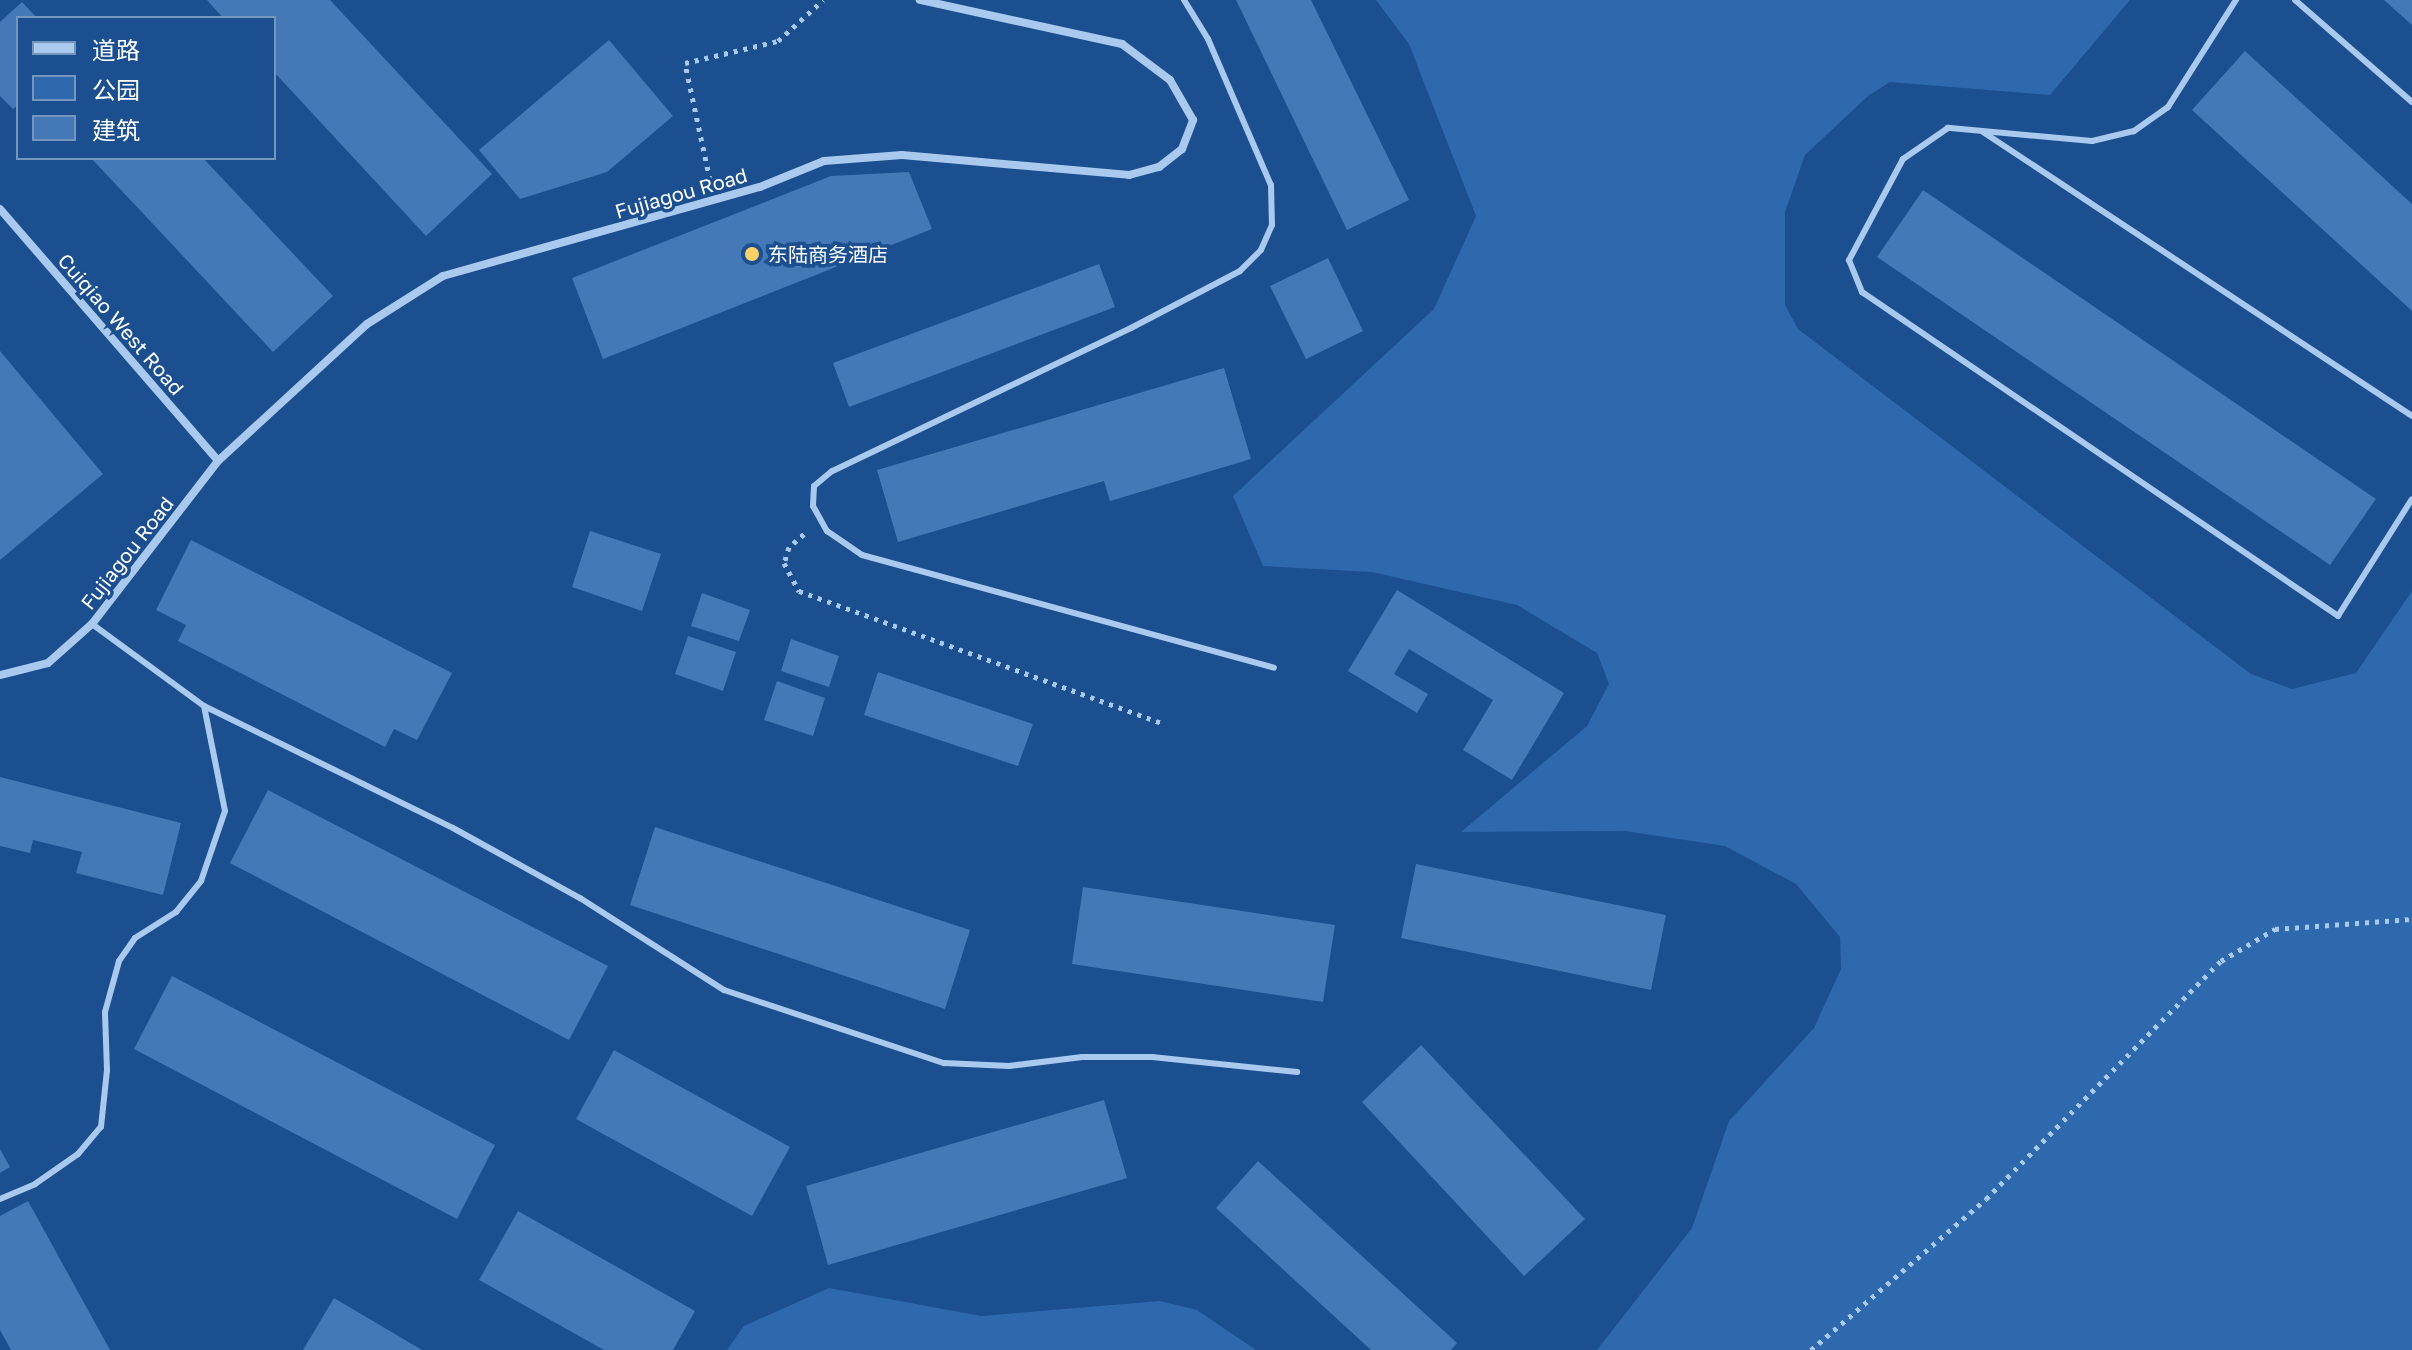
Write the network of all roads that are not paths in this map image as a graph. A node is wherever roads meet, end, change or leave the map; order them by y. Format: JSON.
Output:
{"nodes":[{"id":1,"x":920,"y":0,"type":"edge"},
{"id":2,"x":1184,"y":0,"type":"edge"},
{"id":3,"x":2236,"y":0,"type":"edge"},
{"id":4,"x":2295,"y":0,"type":"edge"},
{"id":5,"x":2412,"y":102,"type":"edge"},
{"id":6,"x":1980,"y":130,"type":"junction"},
{"id":7,"x":0,"y":209,"type":"edge"},
{"id":8,"x":2412,"y":416,"type":"edge"},
{"id":9,"x":218,"y":461,"type":"junction"},
{"id":10,"x":2412,"y":499,"type":"edge"},
{"id":11,"x":92,"y":624,"type":"junction"},
{"id":12,"x":1274,"y":668,"type":"dead end"},
{"id":13,"x":0,"y":675,"type":"edge"},
{"id":14,"x":204,"y":706,"type":"junction"},
{"id":15,"x":1297,"y":1072,"type":"dead end"},
{"id":16,"x":0,"y":1199,"type":"edge"}],
"edges":[{"from":1,"to":9,"type":"street","name":"Fujiagou Road"},
{"from":2,"to":12,"type":"lane"},
{"from":3,"to":6,"type":"lane"},
{"from":4,"to":5,"type":"lane"},
{"from":6,"to":8,"type":"lane"},
{"from":6,"to":10,"type":"lane"},
{"from":7,"to":9,"type":"street","name":"Cuiqiao West Road"},
{"from":9,"to":11,"type":"street","name":"Fujiagou Road"},
{"from":11,"to":13,"type":"street","name":"Fujiagou Road"},
{"from":11,"to":14,"type":"lane"},
{"from":14,"to":15,"type":"lane"},
{"from":14,"to":16,"type":"lane"}]}
